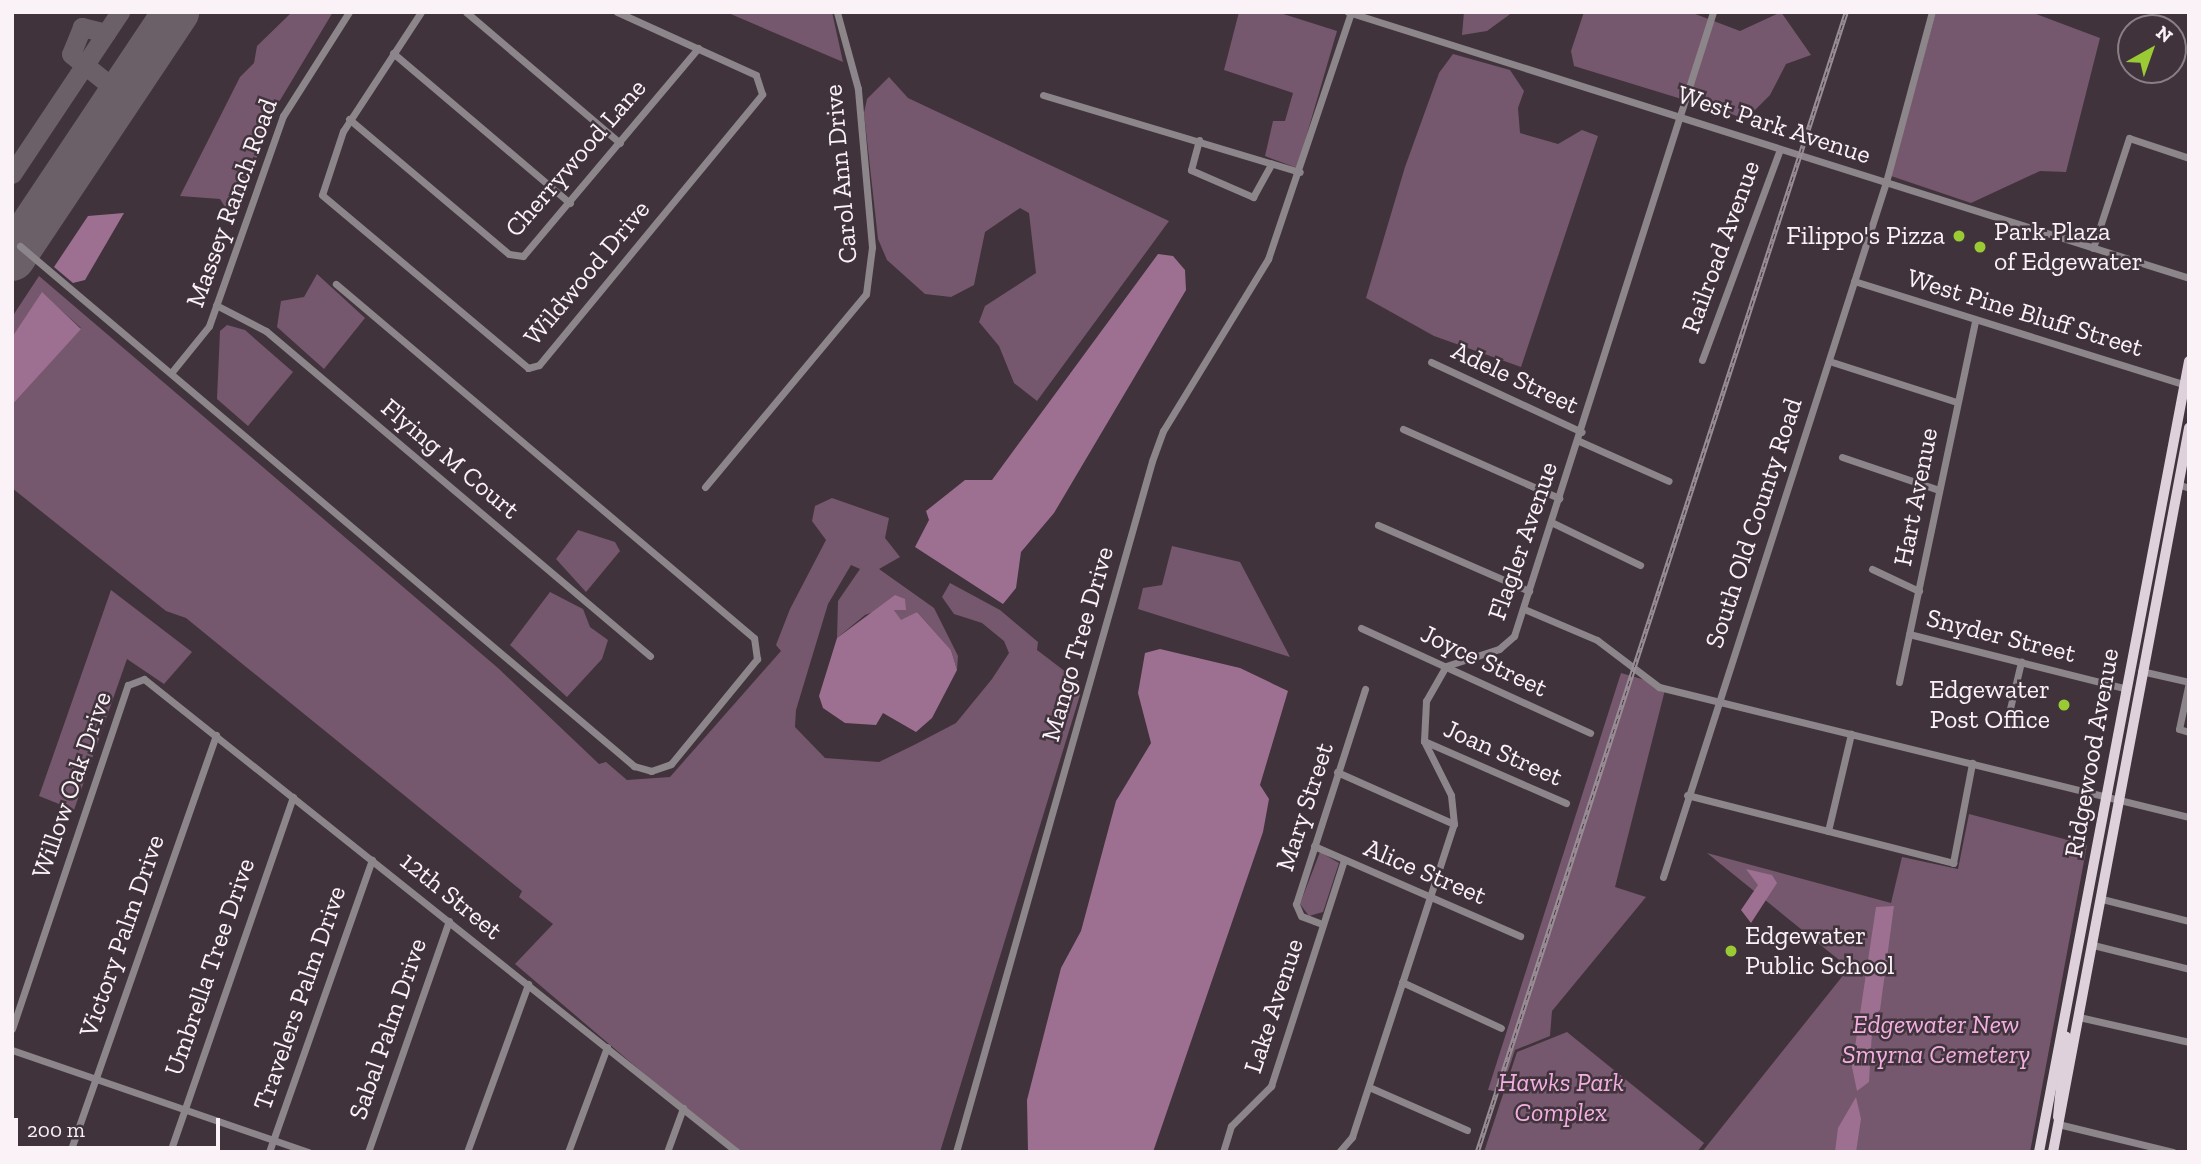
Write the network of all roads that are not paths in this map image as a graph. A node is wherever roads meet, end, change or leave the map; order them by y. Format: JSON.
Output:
{"nodes":[{"id":1,"x":349,"y":12,"type":"edge"},
{"id":2,"x":421,"y":12,"type":"edge"},
{"id":3,"x":466,"y":12,"type":"edge"},
{"id":4,"x":617,"y":12,"type":"edge"},
{"id":5,"x":837,"y":12,"type":"edge"},
{"id":6,"x":1713,"y":12,"type":"edge"},
{"id":7,"x":1932,"y":12,"type":"edge"},
{"id":8,"x":1349,"y":13,"type":"edge"},
{"id":9,"x":698,"y":48,"type":"junction"},
{"id":10,"x":393,"y":53,"type":"junction"},
{"id":11,"x":1043,"y":95,"type":"dead end"},
{"id":12,"x":1680,"y":117,"type":"junction"},
{"id":13,"x":349,"y":119,"type":"junction"},
{"id":14,"x":1199,"y":140,"type":"junction"},
{"id":15,"x":620,"y":143,"type":"junction"},
{"id":16,"x":1780,"y":149,"type":"junction"},
{"id":17,"x":2189,"y":158,"type":"edge"},
{"id":18,"x":1270,"y":164,"type":"junction"},
{"id":19,"x":1300,"y":172,"type":"junction"},
{"id":20,"x":1886,"y":182,"type":"junction"},
{"id":21,"x":570,"y":203,"type":"junction"},
{"id":22,"x":20,"y":246,"type":"dead end"},
{"id":23,"x":2093,"y":248,"type":"junction"},
{"id":24,"x":2189,"y":278,"type":"edge"},
{"id":25,"x":1854,"y":281,"type":"junction"},
{"id":26,"x":336,"y":284,"type":"dead end"},
{"id":27,"x":216,"y":305,"type":"junction"},
{"id":28,"x":1975,"y":320,"type":"junction"},
{"id":29,"x":1702,"y":360,"type":"dead end"},
{"id":30,"x":1829,"y":361,"type":"junction"},
{"id":31,"x":2189,"y":361,"type":"edge"},
{"id":32,"x":1431,"y":362,"type":"dead end"},
{"id":33,"x":171,"y":373,"type":"junction"},
{"id":34,"x":2182,"y":390,"type":"junction"},
{"id":35,"x":1957,"y":402,"type":"junction"},
{"id":36,"x":2189,"y":428,"type":"edge"},
{"id":37,"x":1403,"y":429,"type":"dead end"},
{"id":38,"x":1582,"y":432,"type":"junction"},
{"id":39,"x":1579,"y":441,"type":"junction"},
{"id":40,"x":1842,"y":457,"type":"dead end"},
{"id":41,"x":1669,"y":481,"type":"dead end"},
{"id":42,"x":2177,"y":484,"type":"junction"},
{"id":43,"x":705,"y":487,"type":"dead end"},
{"id":44,"x":2189,"y":488,"type":"edge"},
{"id":45,"x":1939,"y":490,"type":"junction"},
{"id":46,"x":1559,"y":498,"type":"junction"},
{"id":47,"x":1551,"y":522,"type":"junction"},
{"id":48,"x":1378,"y":525,"type":"dead end"},
{"id":49,"x":2150,"y":549,"type":"junction"},
{"id":50,"x":1640,"y":565,"type":"dead end"},
{"id":51,"x":1872,"y":569,"type":"dead end"},
{"id":52,"x":1529,"y":591,"type":"junction"},
{"id":53,"x":1919,"y":591,"type":"junction"},
{"id":54,"x":1524,"y":609,"type":"junction"},
{"id":55,"x":2151,"y":622,"type":"junction"},
{"id":56,"x":1361,"y":628,"type":"dead end"},
{"id":57,"x":1909,"y":634,"type":"junction"},
{"id":58,"x":650,"y":656,"type":"dead end"},
{"id":59,"x":2021,"y":662,"type":"junction"},
{"id":60,"x":1446,"y":666,"type":"junction"},
{"id":61,"x":2141,"y":671,"type":"junction"},
{"id":62,"x":137,"y":678,"type":"joint"},
{"id":63,"x":1899,"y":682,"type":"dead end"},
{"id":64,"x":2189,"y":682,"type":"edge"},
{"id":65,"x":2124,"y":688,"type":"junction"},
{"id":66,"x":1366,"y":689,"type":"dead end"},
{"id":67,"x":1718,"y":701,"type":"junction"},
{"id":68,"x":2008,"y":717,"type":"dead end"},
{"id":69,"x":2189,"y":732,"type":"edge"},
{"id":70,"x":1590,"y":733,"type":"dead end"},
{"id":71,"x":1851,"y":734,"type":"junction"},
{"id":72,"x":216,"y":735,"type":"junction"},
{"id":73,"x":1424,"y":741,"type":"junction"},
{"id":74,"x":1972,"y":764,"type":"junction"},
{"id":75,"x":1337,"y":772,"type":"junction"},
{"id":76,"x":1687,"y":795,"type":"junction"},
{"id":77,"x":293,"y":797,"type":"junction"},
{"id":78,"x":2105,"y":797,"type":"junction"},
{"id":79,"x":2119,"y":800,"type":"junction"},
{"id":80,"x":1566,"y":803,"type":"dead end"},
{"id":81,"x":2189,"y":817,"type":"edge"},
{"id":82,"x":1454,"y":824,"type":"junction"},
{"id":83,"x":1828,"y":831,"type":"junction"},
{"id":84,"x":1314,"y":846,"type":"junction"},
{"id":85,"x":372,"y":860,"type":"junction"},
{"id":86,"x":1344,"y":860,"type":"junction"},
{"id":87,"x":1662,"y":877,"type":"dead end"},
{"id":88,"x":1429,"y":896,"type":"junction"},
{"id":89,"x":2102,"y":899,"type":"junction"},
{"id":90,"x":450,"y":921,"type":"junction"},
{"id":91,"x":2189,"y":922,"type":"edge"},
{"id":92,"x":1322,"y":924,"type":"junction"},
{"id":93,"x":1520,"y":936,"type":"dead end"},
{"id":94,"x":2093,"y":945,"type":"junction"},
{"id":95,"x":2189,"y":969,"type":"edge"},
{"id":96,"x":1402,"y":982,"type":"junction"},
{"id":97,"x":528,"y":984,"type":"junction"},
{"id":98,"x":2080,"y":1017,"type":"junction"},
{"id":99,"x":12,"y":1028,"type":"edge"},
{"id":100,"x":1501,"y":1028,"type":"dead end"},
{"id":101,"x":2062,"y":1030,"type":"junction"},
{"id":102,"x":2189,"y":1042,"type":"edge"},
{"id":103,"x":607,"y":1047,"type":"junction"},
{"id":104,"x":12,"y":1050,"type":"edge"},
{"id":105,"x":95,"y":1078,"type":"junction"},
{"id":106,"x":1369,"y":1087,"type":"junction"},
{"id":107,"x":682,"y":1108,"type":"junction"},
{"id":108,"x":184,"y":1109,"type":"junction"},
{"id":109,"x":2059,"y":1121,"type":"junction"},
{"id":110,"x":1467,"y":1130,"type":"dead end"},
{"id":111,"x":2042,"y":1132,"type":"junction"},
{"id":112,"x":273,"y":1139,"type":"junction"},
{"id":113,"x":2137,"y":1143,"type":"junction"},
{"id":114,"x":70,"y":1152,"type":"edge"},
{"id":115,"x":170,"y":1152,"type":"edge"},
{"id":116,"x":269,"y":1152,"type":"edge"},
{"id":117,"x":309,"y":1152,"type":"edge"},
{"id":118,"x":368,"y":1152,"type":"edge"},
{"id":119,"x":467,"y":1152,"type":"edge"},
{"id":120,"x":568,"y":1152,"type":"edge"},
{"id":121,"x":667,"y":1152,"type":"edge"},
{"id":122,"x":737,"y":1152,"type":"edge"},
{"id":123,"x":956,"y":1152,"type":"edge"},
{"id":124,"x":1223,"y":1152,"type":"edge"},
{"id":125,"x":1339,"y":1152,"type":"edge"},
{"id":126,"x":2039,"y":1152,"type":"edge"},
{"id":127,"x":2047,"y":1152,"type":"edge"},
{"id":128,"x":2053,"y":1152,"type":"edge"},
{"id":129,"x":2135,"y":1152,"type":"edge"},
{"id":130,"x":2173,"y":1152,"type":"edge"}],
"edges":[{"from":1,"to":27,"type":"street","name":"Massey Ranch Road"},
{"from":2,"to":10,"type":"street","name":"Wildwood Drive"},
{"from":3,"to":15,"type":"street"},
{"from":4,"to":9,"type":"street","name":"Wildwood Drive"},
{"from":5,"to":43,"type":"street","name":"Carol Ann Drive"},
{"from":6,"to":12,"type":"street","name":"Flagler Avenue"},
{"from":7,"to":20,"type":"street","name":"South Old County Road"},
{"from":8,"to":12,"type":"street","name":"West Park Avenue"},
{"from":8,"to":19,"type":"street","name":"Mango Tree Drive"},
{"from":9,"to":13,"type":"street","name":"Wildwood Drive"},
{"from":9,"to":15,"type":"street","name":"Cherrywood Lane"},
{"from":10,"to":13,"type":"street","name":"Wildwood Drive"},
{"from":10,"to":21,"type":"street"},
{"from":11,"to":14,"type":"street"},
{"from":12,"to":16,"type":"street","name":"West Park Avenue"},
{"from":12,"to":38,"type":"street","name":"Flagler Avenue"},
{"from":13,"to":21,"type":"street","name":"Cherrywood Lane"},
{"from":14,"to":18,"type":"street"},
{"from":14,"to":18,"type":"street"},
{"from":15,"to":21,"type":"street","name":"Cherrywood Lane"},
{"from":16,"to":20,"type":"street","name":"West Park Avenue"},
{"from":16,"to":29,"type":"street","name":"Railroad Avenue"},
{"from":17,"to":23,"type":"street"},
{"from":18,"to":19,"type":"street"},
{"from":19,"to":123,"type":"street","name":"Mango Tree Drive"},
{"from":20,"to":23,"type":"street","name":"West Park Avenue"},
{"from":20,"to":25,"type":"street","name":"South Old County Road"},
{"from":22,"to":33,"type":"street"},
{"from":23,"to":24,"type":"street","name":"West Park Avenue"},
{"from":25,"to":28,"type":"street","name":"West Pine Bluff Street"},
{"from":25,"to":30,"type":"street","name":"South Old County Road"},
{"from":26,"to":33,"type":"street"},
{"from":27,"to":33,"type":"street","name":"Massey Ranch Road"},
{"from":27,"to":58,"type":"street","name":"Flying M Court"},
{"from":28,"to":34,"type":"street","name":"West Pine Bluff Street"},
{"from":28,"to":35,"type":"street","name":"Hart Avenue"},
{"from":30,"to":35,"type":"street"},
{"from":30,"to":67,"type":"street","name":"South Old County Road"},
{"from":31,"to":34,"type":"main road","name":"Ridgewood Avenue"},
{"from":32,"to":38,"type":"street","name":"Adele Street"},
{"from":34,"to":42,"type":"main road"},
{"from":34,"to":49,"type":"main road","name":"Ridgewood Avenue"},
{"from":35,"to":45,"type":"street","name":"Hart Avenue"},
{"from":36,"to":42,"type":"main road","name":"Ridgewood Avenue"},
{"from":37,"to":46,"type":"street"},
{"from":38,"to":39,"type":"street","name":"Flagler Avenue"},
{"from":39,"to":41,"type":"street","name":"Adele Street"},
{"from":39,"to":46,"type":"street","name":"Flagler Avenue"},
{"from":40,"to":45,"type":"street"},
{"from":42,"to":44,"type":"street"},
{"from":42,"to":55,"type":"main road","name":"Ridgewood Avenue"},
{"from":45,"to":53,"type":"street","name":"Hart Avenue"},
{"from":46,"to":47,"type":"street","name":"Flagler Avenue"},
{"from":47,"to":50,"type":"street"},
{"from":47,"to":52,"type":"street","name":"Flagler Avenue"},
{"from":48,"to":52,"type":"street"},
{"from":49,"to":55,"type":"main road"},
{"from":49,"to":65,"type":"main road","name":"Ridgewood Avenue"},
{"from":51,"to":53,"type":"street","name":"Snyder Street"},
{"from":52,"to":54,"type":"street","name":"Flagler Avenue"},
{"from":53,"to":57,"type":"street","name":"Hart Avenue"},
{"from":54,"to":60,"type":"street","name":"Flagler Avenue"},
{"from":54,"to":67,"type":"street"},
{"from":55,"to":61,"type":"main road","name":"Ridgewood Avenue"},
{"from":56,"to":60,"type":"street","name":"Joyce Street"},
{"from":57,"to":59,"type":"street","name":"Snyder Street"},
{"from":57,"to":63,"type":"street","name":"Hart Avenue"},
{"from":59,"to":65,"type":"street","name":"Snyder Street"},
{"from":59,"to":68,"type":"street"},
{"from":60,"to":70,"type":"street","name":"Joyce Street"},
{"from":60,"to":73,"type":"street"},
{"from":61,"to":64,"type":"street"},
{"from":61,"to":79,"type":"main road","name":"Ridgewood Avenue"},
{"from":62,"to":72,"type":"street","name":"12th Street"},
{"from":62,"to":99,"type":"street","name":"Willow Oak Drive"},
{"from":64,"to":69,"type":"street"},
{"from":65,"to":78,"type":"main road","name":"Ridgewood Avenue"},
{"from":66,"to":75,"type":"street","name":"Mary Street"},
{"from":67,"to":71,"type":"street"},
{"from":67,"to":76,"type":"street","name":"South Old County Road"},
{"from":71,"to":74,"type":"street"},
{"from":71,"to":83,"type":"street"},
{"from":72,"to":77,"type":"street","name":"12th Street"},
{"from":72,"to":105,"type":"street","name":"Victory Palm Drive"},
{"from":73,"to":80,"type":"street","name":"Joan Street"},
{"from":73,"to":82,"type":"street"},
{"from":74,"to":78,"type":"street"},
{"from":74,"to":83,"type":"street"},
{"from":75,"to":82,"type":"street"},
{"from":75,"to":84,"type":"street","name":"Mary Street"},
{"from":76,"to":83,"type":"street"},
{"from":76,"to":87,"type":"street","name":"South Old County Road"},
{"from":77,"to":85,"type":"street","name":"12th Street"},
{"from":77,"to":108,"type":"street","name":"Umbrella Tree Drive"},
{"from":78,"to":79,"type":"street"},
{"from":78,"to":101,"type":"main road","name":"Ridgewood Avenue"},
{"from":79,"to":81,"type":"street"},
{"from":79,"to":89,"type":"main road","name":"Ridgewood Avenue"},
{"from":82,"to":88,"type":"street"},
{"from":84,"to":86,"type":"street","name":"Alice Street"},
{"from":84,"to":92,"type":"street","name":"Mary Street"},
{"from":85,"to":90,"type":"street","name":"12th Street"},
{"from":85,"to":112,"type":"street","name":"Travelers Palm Drive"},
{"from":86,"to":88,"type":"street","name":"Alice Street"},
{"from":86,"to":92,"type":"street","name":"Lake Avenue"},
{"from":88,"to":93,"type":"street","name":"Alice Street"},
{"from":88,"to":96,"type":"street"},
{"from":89,"to":91,"type":"street"},
{"from":89,"to":94,"type":"main road","name":"Ridgewood Avenue"},
{"from":90,"to":97,"type":"street","name":"12th Street"},
{"from":90,"to":118,"type":"street","name":"Sabal Palm Drive"},
{"from":92,"to":124,"type":"street","name":"Lake Avenue"},
{"from":94,"to":95,"type":"street"},
{"from":94,"to":98,"type":"main road","name":"Ridgewood Avenue"},
{"from":96,"to":100,"type":"street"},
{"from":96,"to":106,"type":"street"},
{"from":97,"to":103,"type":"street","name":"12th Street"},
{"from":97,"to":119,"type":"street"},
{"from":98,"to":102,"type":"street"},
{"from":98,"to":109,"type":"main road","name":"Ridgewood Avenue"},
{"from":101,"to":109,"type":"main road"},
{"from":101,"to":111,"type":"main road","name":"Ridgewood Avenue"},
{"from":103,"to":107,"type":"street","name":"12th Street"},
{"from":103,"to":120,"type":"street"},
{"from":104,"to":105,"type":"street"},
{"from":105,"to":108,"type":"street"},
{"from":105,"to":114,"type":"street","name":"Victory Palm Drive"},
{"from":106,"to":110,"type":"street"},
{"from":106,"to":125,"type":"street"},
{"from":107,"to":121,"type":"street"},
{"from":107,"to":122,"type":"street","name":"12th Street"},
{"from":108,"to":112,"type":"street"},
{"from":108,"to":115,"type":"street","name":"Umbrella Tree Drive"},
{"from":109,"to":113,"type":"street"},
{"from":109,"to":128,"type":"main road","name":"Ridgewood Avenue"},
{"from":111,"to":126,"type":"main road","name":"Ridgewood Avenue"},
{"from":111,"to":127,"type":"main road"},
{"from":112,"to":116,"type":"street","name":"Travelers Palm Drive"},
{"from":112,"to":117,"type":"street"},
{"from":113,"to":129,"type":"street"},
{"from":113,"to":130,"type":"street"}]}
